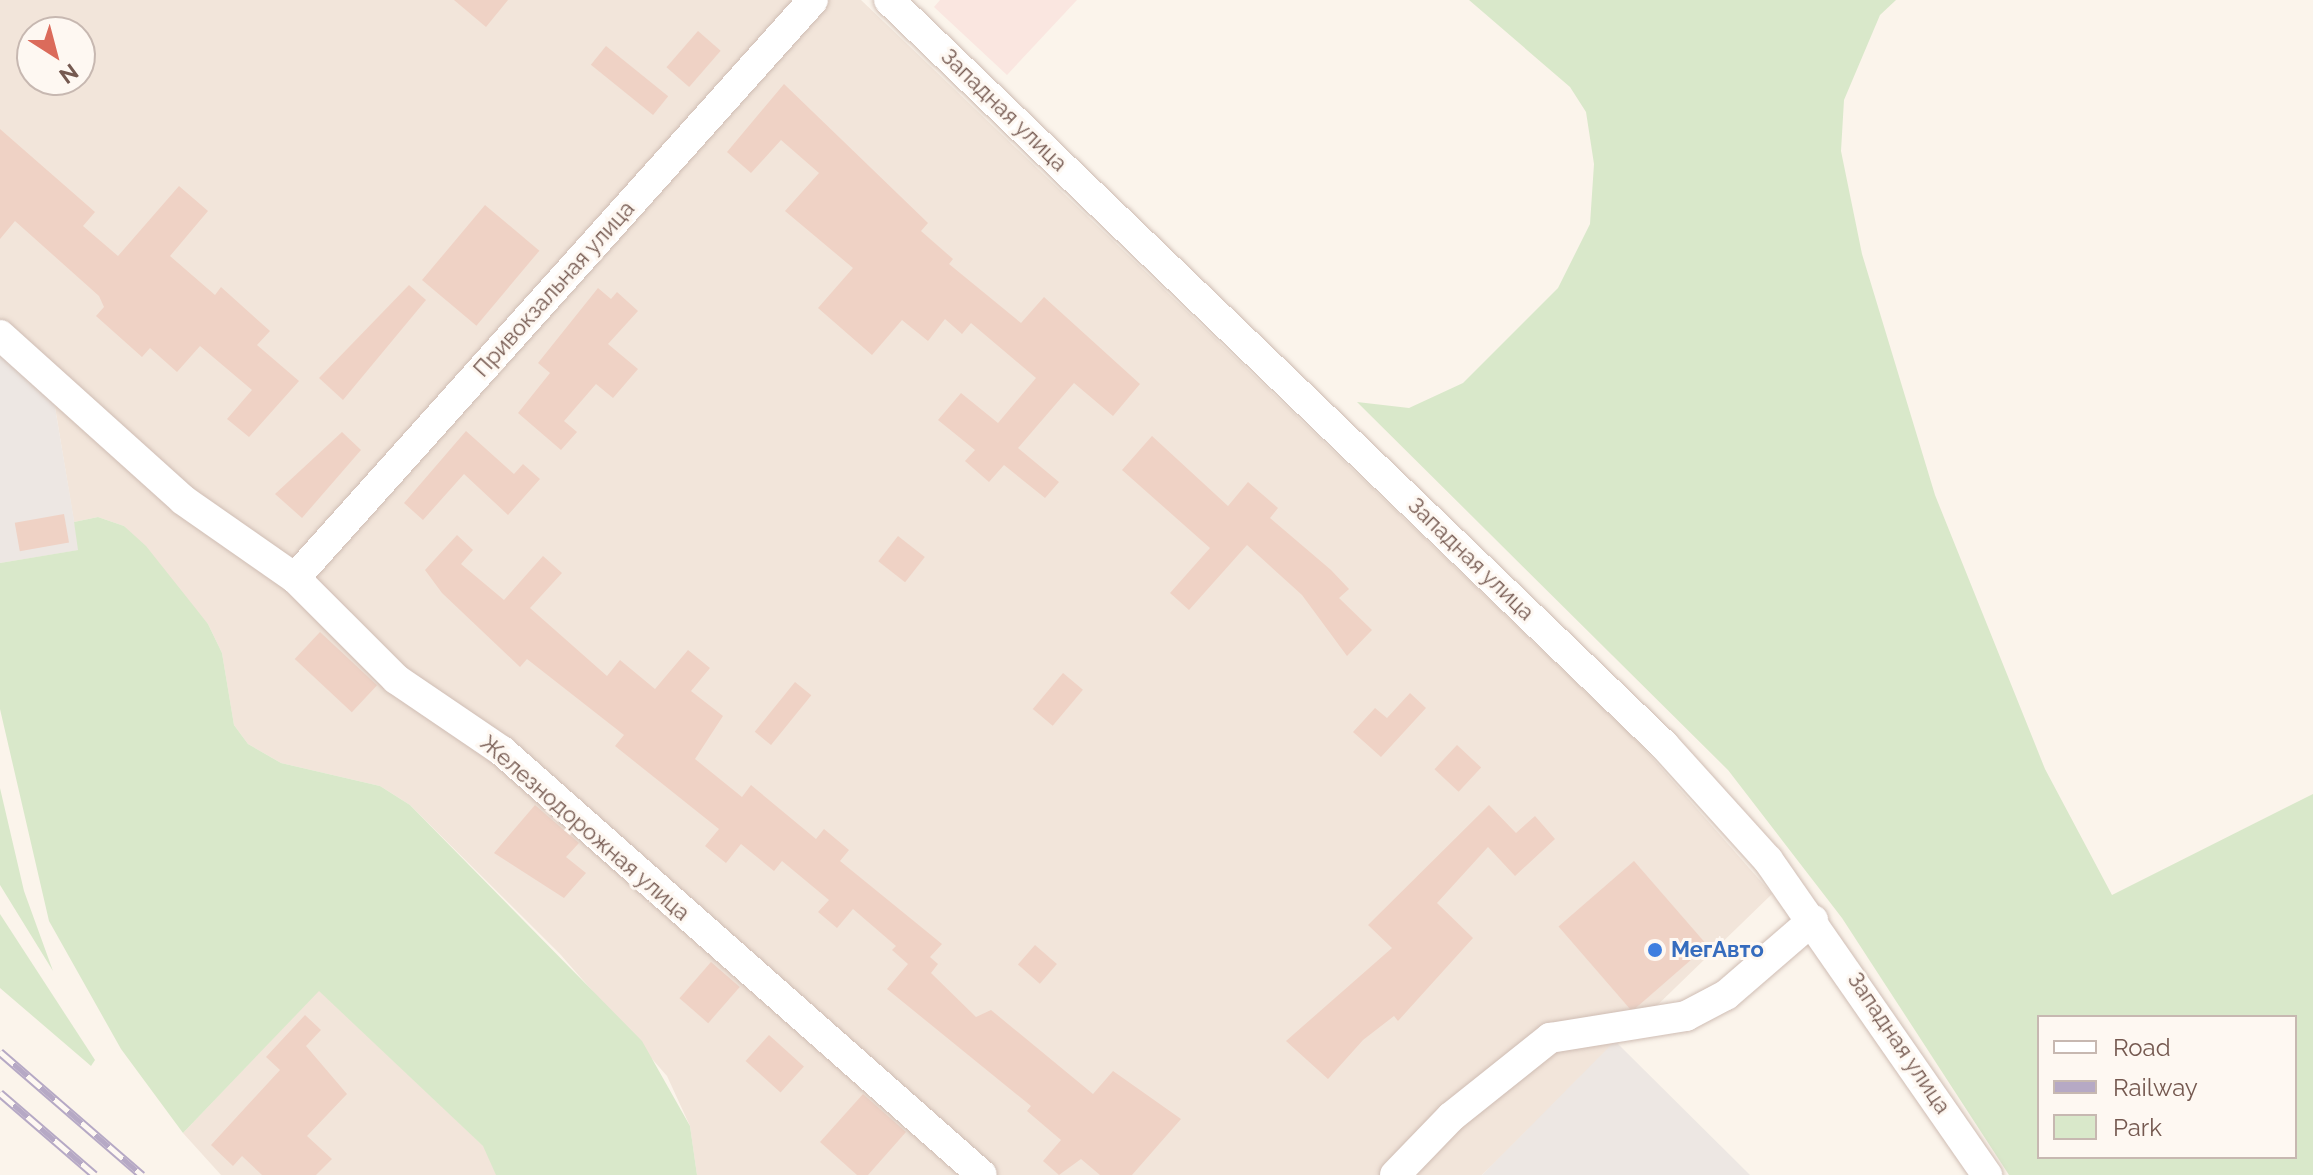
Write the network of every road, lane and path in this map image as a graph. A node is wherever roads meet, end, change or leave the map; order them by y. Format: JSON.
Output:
{"nodes":[{"id":1,"x":813,"y":0,"type":"edge"},
{"id":2,"x":889,"y":0,"type":"edge"},
{"id":3,"x":0,"y":335,"type":"edge"},
{"id":4,"x":295,"y":578,"type":"junction"},
{"id":5,"x":1813,"y":920,"type":"junction"},
{"id":6,"x":982,"y":1175,"type":"edge"},
{"id":7,"x":1395,"y":1175,"type":"edge"},
{"id":8,"x":1987,"y":1175,"type":"edge"}],
"edges":[{"from":1,"to":4,"type":"street","name":"Привокзальная улица"},
{"from":2,"to":5,"type":"street","name":"Западная улица"},
{"from":3,"to":4,"type":"street","name":"Железнодорожная улица"},
{"from":4,"to":6,"type":"street","name":"Железнодорожная улица"},
{"from":5,"to":7,"type":"street"},
{"from":5,"to":8,"type":"street","name":"Западная улица"}]}
